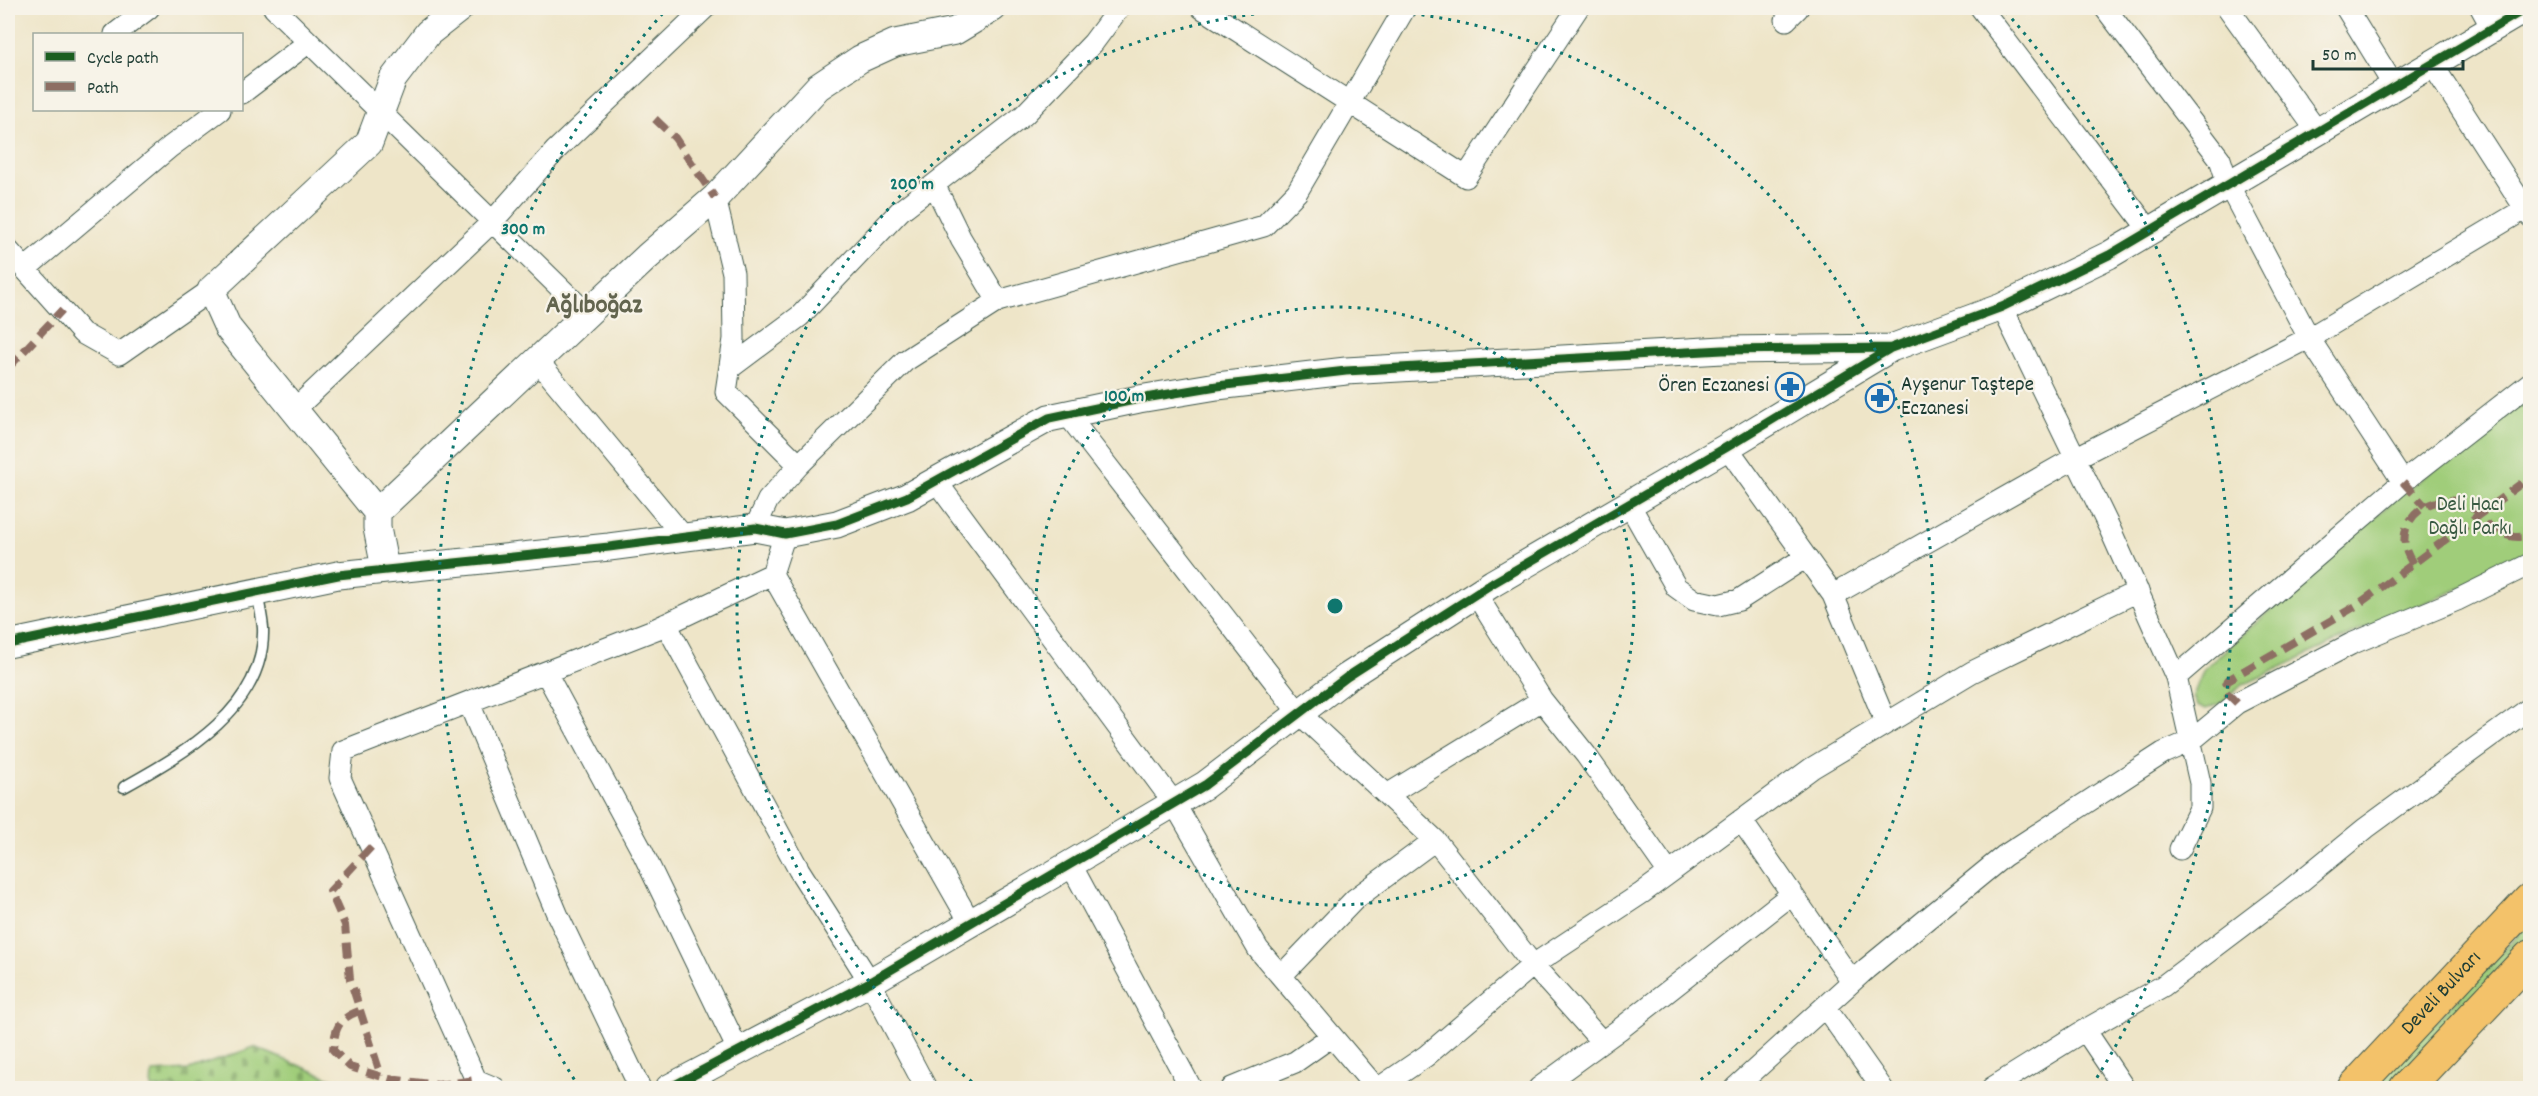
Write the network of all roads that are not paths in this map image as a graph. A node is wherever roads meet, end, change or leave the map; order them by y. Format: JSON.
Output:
{"nodes":[{"id":1,"x":149,"y":8,"type":"edge"},
{"id":2,"x":274,"y":8,"type":"edge"},
{"id":3,"x":460,"y":8,"type":"edge"},
{"id":4,"x":705,"y":8,"type":"edge"},
{"id":5,"x":993,"y":8,"type":"edge"},
{"id":6,"x":1119,"y":8,"type":"edge"},
{"id":7,"x":1405,"y":8,"type":"edge"},
{"id":8,"x":1578,"y":8,"type":"edge"},
{"id":9,"x":1981,"y":8,"type":"edge"},
{"id":10,"x":2105,"y":8,"type":"edge"},
{"id":11,"x":2228,"y":8,"type":"edge"},
{"id":12,"x":2346,"y":8,"type":"edge"},
{"id":13,"x":2527,"y":8,"type":"edge"},
{"id":14,"x":1207,"y":9,"type":"edge"},
{"id":15,"x":2487,"y":18,"type":"edge"},
{"id":16,"x":116,"y":33,"type":"edge"},
{"id":17,"x":309,"y":42,"type":"junction"},
{"id":18,"x":2432,"y":64,"type":"junction"},
{"id":19,"x":2394,"y":86,"type":"junction"},
{"id":20,"x":243,"y":92,"type":"edge"},
{"id":21,"x":1350,"y":102,"type":"junction"},
{"id":22,"x":219,"y":111,"type":"edge"},
{"id":23,"x":379,"y":112,"type":"junction"},
{"id":24,"x":2317,"y":131,"type":"junction"},
{"id":25,"x":2228,"y":184,"type":"junction"},
{"id":26,"x":935,"y":186,"type":"junction"},
{"id":27,"x":715,"y":198,"type":"junction"},
{"id":28,"x":2529,"y":210,"type":"edge"},
{"id":29,"x":492,"y":222,"type":"junction"},
{"id":30,"x":2150,"y":231,"type":"junction"},
{"id":31,"x":8,"y":250,"type":"edge"},
{"id":32,"x":25,"y":269,"type":"junction"},
{"id":33,"x":211,"y":290,"type":"junction"},
{"id":34,"x":998,"y":302,"type":"junction"},
{"id":35,"x":2002,"y":307,"type":"junction"},
{"id":36,"x":586,"y":314,"type":"junction"},
{"id":37,"x":2309,"y":338,"type":"junction"},
{"id":38,"x":1891,"y":348,"type":"junction"},
{"id":39,"x":537,"y":360,"type":"junction"},
{"id":40,"x":730,"y":368,"type":"junction"},
{"id":41,"x":2530,"y":383,"type":"edge"},
{"id":42,"x":294,"y":411,"type":"junction"},
{"id":43,"x":1067,"y":414,"type":"junction"},
{"id":44,"x":1727,"y":447,"type":"junction"},
{"id":45,"x":2075,"y":458,"type":"junction"},
{"id":46,"x":799,"y":465,"type":"junction"},
{"id":47,"x":936,"y":480,"type":"junction"},
{"id":48,"x":2403,"y":482,"type":"junction"},
{"id":49,"x":1629,"y":504,"type":"junction"},
{"id":50,"x":377,"y":512,"type":"junction"},
{"id":51,"x":755,"y":528,"type":"junction"},
{"id":52,"x":785,"y":534,"type":"junction"},
{"id":53,"x":684,"y":537,"type":"junction"},
{"id":54,"x":1806,"y":557,"type":"junction"},
{"id":55,"x":2530,"y":564,"type":"edge"},
{"id":56,"x":385,"y":568,"type":"junction"},
{"id":57,"x":772,"y":574,"type":"junction"},
{"id":58,"x":257,"y":591,"type":"junction"},
{"id":59,"x":2138,"y":591,"type":"junction"},
{"id":60,"x":1476,"y":594,"type":"junction"},
{"id":61,"x":1833,"y":595,"type":"junction"},
{"id":62,"x":666,"y":624,"type":"junction"},
{"id":63,"x":8,"y":644,"type":"edge"},
{"id":64,"x":546,"y":673,"type":"junction"},
{"id":65,"x":2176,"y":677,"type":"junction"},
{"id":66,"x":1542,"y":700,"type":"junction"},
{"id":67,"x":469,"y":703,"type":"junction"},
{"id":68,"x":2530,"y":708,"type":"edge"},
{"id":69,"x":1299,"y":713,"type":"junction"},
{"id":70,"x":1886,"y":723,"type":"junction"},
{"id":71,"x":2191,"y":741,"type":"junction"},
{"id":72,"x":124,"y":787,"type":"dead end"},
{"id":73,"x":1387,"y":795,"type":"junction"},
{"id":74,"x":1174,"y":803,"type":"junction"},
{"id":75,"x":1741,"y":820,"type":"junction"},
{"id":76,"x":1435,"y":840,"type":"junction"},
{"id":77,"x":2180,"y":849,"type":"dead end"},
{"id":78,"x":1070,"y":863,"type":"junction"},
{"id":79,"x":1669,"y":873,"type":"junction"},
{"id":80,"x":1792,"y":894,"type":"junction"},
{"id":81,"x":2530,"y":900,"type":"edge"},
{"id":82,"x":970,"y":922,"type":"junction"},
{"id":83,"x":2530,"y":957,"type":"edge"},
{"id":84,"x":1533,"y":964,"type":"junction"},
{"id":85,"x":1281,"y":976,"type":"junction"},
{"id":86,"x":1852,"y":981,"type":"junction"},
{"id":87,"x":870,"y":982,"type":"junction"},
{"id":88,"x":1825,"y":1006,"type":"junction"},
{"id":89,"x":2085,"y":1030,"type":"junction"},
{"id":90,"x":1332,"y":1036,"type":"junction"},
{"id":91,"x":1602,"y":1042,"type":"junction"},
{"id":92,"x":739,"y":1052,"type":"junction"},
{"id":93,"x":495,"y":1089,"type":"edge"},
{"id":94,"x":640,"y":1089,"type":"edge"},
{"id":95,"x":669,"y":1089,"type":"edge"},
{"id":96,"x":926,"y":1089,"type":"edge"},
{"id":97,"x":1191,"y":1089,"type":"edge"},
{"id":98,"x":1232,"y":1089,"type":"edge"},
{"id":99,"x":1377,"y":1089,"type":"edge"},
{"id":100,"x":1539,"y":1089,"type":"edge"},
{"id":101,"x":1735,"y":1089,"type":"edge"},
{"id":102,"x":1882,"y":1089,"type":"edge"},
{"id":103,"x":1992,"y":1089,"type":"edge"},
{"id":104,"x":2124,"y":1089,"type":"edge"},
{"id":105,"x":2354,"y":1089,"type":"edge"},
{"id":106,"x":2406,"y":1089,"type":"edge"}],
"edges":[{"from":1,"to":16,"type":"street"},
{"from":2,"to":17,"type":"street"},
{"from":3,"to":23,"type":"street"},
{"from":4,"to":29,"type":"street"},
{"from":5,"to":27,"type":"street"},
{"from":6,"to":26,"type":"street"},
{"from":7,"to":21,"type":"street"},
{"from":8,"to":21,"type":"street"},
{"from":9,"to":30,"type":"street"},
{"from":10,"to":25,"type":"street"},
{"from":11,"to":24,"type":"street"},
{"from":12,"to":19,"type":"street"},
{"from":13,"to":15,"type":"street"},
{"from":14,"to":21,"type":"street"},
{"from":15,"to":18,"type":"street"},
{"from":17,"to":20,"type":"street"},
{"from":17,"to":23,"type":"street"},
{"from":18,"to":19,"type":"street"},
{"from":18,"to":28,"type":"street"},
{"from":19,"to":24,"type":"street"},
{"from":21,"to":34,"type":"street"},
{"from":22,"to":32,"type":"street"},
{"from":23,"to":29,"type":"street"},
{"from":23,"to":33,"type":"street"},
{"from":24,"to":25,"type":"street"},
{"from":25,"to":30,"type":"street"},
{"from":25,"to":37,"type":"street"},
{"from":26,"to":34,"type":"street"},
{"from":26,"to":40,"type":"street"},
{"from":27,"to":36,"type":"street"},
{"from":27,"to":40,"type":"street"},
{"from":28,"to":37,"type":"street"},
{"from":29,"to":36,"type":"street"},
{"from":29,"to":42,"type":"street"},
{"from":30,"to":35,"type":"street"},
{"from":31,"to":32,"type":"street"},
{"from":32,"to":33,"type":"street"},
{"from":33,"to":42,"type":"street"},
{"from":34,"to":46,"type":"street"},
{"from":35,"to":38,"type":"street"},
{"from":35,"to":45,"type":"street"},
{"from":36,"to":39,"type":"street"},
{"from":37,"to":45,"type":"street"},
{"from":37,"to":48,"type":"street"},
{"from":38,"to":43,"type":"street"},
{"from":38,"to":44,"type":"street"},
{"from":39,"to":50,"type":"street"},
{"from":39,"to":53,"type":"street"},
{"from":40,"to":46,"type":"street"},
{"from":41,"to":48,"type":"street"},
{"from":42,"to":50,"type":"street"},
{"from":43,"to":47,"type":"street"},
{"from":43,"to":69,"type":"street"},
{"from":44,"to":49,"type":"street"},
{"from":44,"to":54,"type":"street"},
{"from":45,"to":59,"type":"street"},
{"from":45,"to":61,"type":"street"},
{"from":46,"to":51,"type":"street"},
{"from":47,"to":52,"type":"street"},
{"from":47,"to":74,"type":"street"},
{"from":48,"to":65,"type":"street"},
{"from":49,"to":54,"type":"street"},
{"from":49,"to":60,"type":"street"},
{"from":50,"to":56,"type":"street"},
{"from":51,"to":52,"type":"street"},
{"from":51,"to":53,"type":"street"},
{"from":52,"to":57,"type":"street"},
{"from":53,"to":56,"type":"street"},
{"from":54,"to":61,"type":"street"},
{"from":55,"to":71,"type":"street"},
{"from":56,"to":58,"type":"street"},
{"from":57,"to":62,"type":"street"},
{"from":57,"to":82,"type":"street"},
{"from":58,"to":63,"type":"street"},
{"from":58,"to":72,"type":"lane"},
{"from":59,"to":65,"type":"street"},
{"from":59,"to":70,"type":"street"},
{"from":60,"to":66,"type":"street"},
{"from":60,"to":69,"type":"street"},
{"from":61,"to":70,"type":"street"},
{"from":62,"to":64,"type":"street"},
{"from":62,"to":87,"type":"street"},
{"from":64,"to":67,"type":"street"},
{"from":64,"to":92,"type":"street"},
{"from":65,"to":71,"type":"street"},
{"from":66,"to":73,"type":"street"},
{"from":66,"to":79,"type":"street"},
{"from":67,"to":93,"type":"street"},
{"from":67,"to":94,"type":"street"},
{"from":68,"to":89,"type":"street"},
{"from":69,"to":73,"type":"street"},
{"from":69,"to":74,"type":"street"},
{"from":70,"to":75,"type":"street"},
{"from":71,"to":77,"type":"street"},
{"from":71,"to":86,"type":"street"},
{"from":73,"to":76,"type":"street"},
{"from":74,"to":78,"type":"street"},
{"from":74,"to":85,"type":"street"},
{"from":75,"to":79,"type":"street"},
{"from":75,"to":80,"type":"street"},
{"from":76,"to":84,"type":"street"},
{"from":76,"to":85,"type":"street"},
{"from":78,"to":82,"type":"street"},
{"from":78,"to":97,"type":"street"},
{"from":79,"to":84,"type":"street"},
{"from":80,"to":86,"type":"street"},
{"from":80,"to":91,"type":"street"},
{"from":81,"to":105,"type":"highway","name":"Develi Bulvarı"},
{"from":82,"to":87,"type":"street"},
{"from":83,"to":106,"type":"highway","name":"Develi Bulvarı"},
{"from":84,"to":91,"type":"street"},
{"from":84,"to":99,"type":"street"},
{"from":85,"to":90,"type":"street"},
{"from":86,"to":88,"type":"street"},
{"from":87,"to":92,"type":"street"},
{"from":87,"to":96,"type":"street"},
{"from":88,"to":101,"type":"street"},
{"from":88,"to":102,"type":"street"},
{"from":89,"to":103,"type":"street"},
{"from":89,"to":104,"type":"street"},
{"from":90,"to":98,"type":"street"},
{"from":90,"to":99,"type":"street"},
{"from":91,"to":100,"type":"street"},
{"from":92,"to":95,"type":"street"}]}
